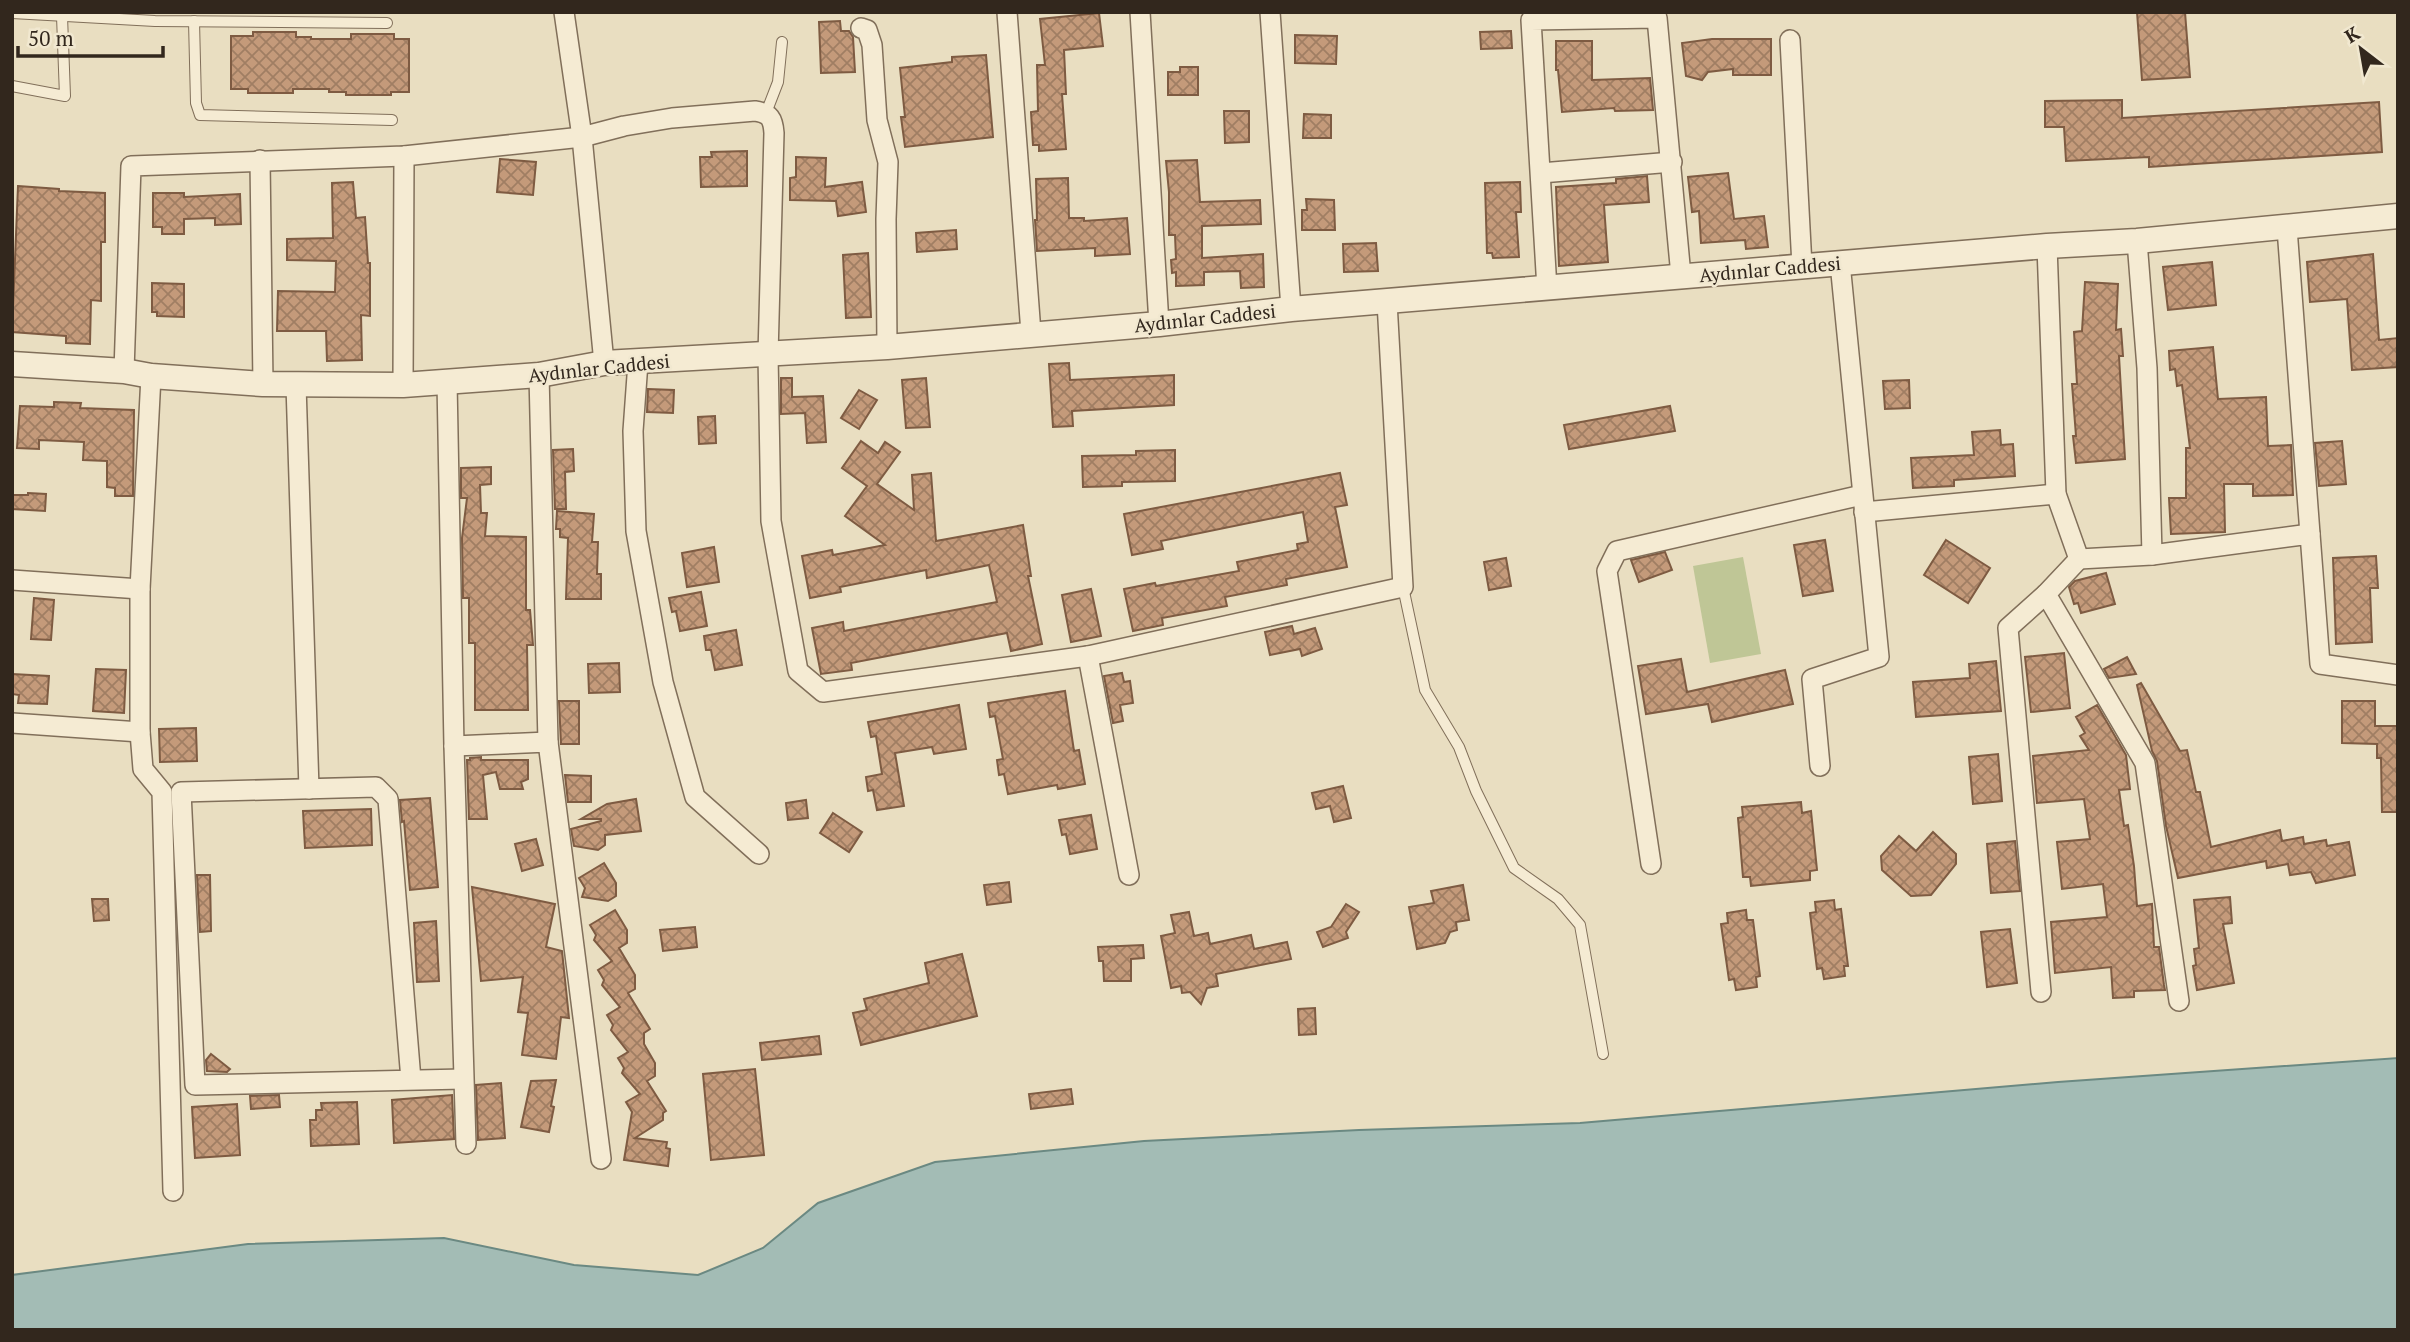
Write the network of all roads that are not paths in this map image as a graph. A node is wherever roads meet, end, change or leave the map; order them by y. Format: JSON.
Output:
{"nodes":[{"id":1,"x":564,"y":12,"type":"edge"},
{"id":2,"x":1007,"y":12,"type":"edge"},
{"id":3,"x":1140,"y":12,"type":"edge"},
{"id":4,"x":1270,"y":12,"type":"edge"},
{"id":5,"x":12,"y":13,"type":"edge"},
{"id":6,"x":62,"y":16,"type":"junction"},
{"id":7,"x":194,"y":21,"type":"junction"},
{"id":8,"x":387,"y":23,"type":"dead end"},
{"id":9,"x":861,"y":28,"type":"dead end"},
{"id":10,"x":1790,"y":40,"type":"dead end"},
{"id":11,"x":782,"y":42,"type":"dead end"},
{"id":12,"x":12,"y":86,"type":"edge"},
{"id":13,"x":766,"y":113,"type":"junction"},
{"id":14,"x":392,"y":121,"type":"dead end"},
{"id":15,"x":582,"y":137,"type":"junction"},
{"id":16,"x":404,"y":156,"type":"junction"},
{"id":17,"x":260,"y":160,"type":"junction"},
{"id":18,"x":1672,"y":162,"type":"junction"},
{"id":19,"x":1541,"y":173,"type":"junction"},
{"id":20,"x":2398,"y":216,"type":"edge"},
{"id":21,"x":2287,"y":228,"type":"junction"},
{"id":22,"x":2137,"y":241,"type":"junction"},
{"id":23,"x":2047,"y":246,"type":"junction"},
{"id":24,"x":1840,"y":263,"type":"junction"},
{"id":25,"x":1802,"y":265,"type":"junction"},
{"id":26,"x":1681,"y":276,"type":"junction"},
{"id":27,"x":1547,"y":289,"type":"junction"},
{"id":28,"x":1387,"y":302,"type":"junction"},
{"id":29,"x":1290,"y":309,"type":"junction"},
{"id":30,"x":1159,"y":324,"type":"junction"},
{"id":31,"x":1031,"y":333,"type":"junction"},
{"id":32,"x":887,"y":347,"type":"junction"},
{"id":33,"x":768,"y":355,"type":"junction"},
{"id":34,"x":638,"y":362,"type":"junction"},
{"id":35,"x":604,"y":363,"type":"junction"},
{"id":36,"x":12,"y":364,"type":"edge"},
{"id":37,"x":124,"y":371,"type":"junction"},
{"id":38,"x":539,"y":375,"type":"junction"},
{"id":39,"x":150,"y":376,"type":"junction"},
{"id":40,"x":447,"y":382,"type":"junction"},
{"id":41,"x":263,"y":384,"type":"junction"},
{"id":42,"x":403,"y":385,"type":"junction"},
{"id":43,"x":296,"y":386,"type":"junction"},
{"id":44,"x":2056,"y":494,"type":"junction"},
{"id":45,"x":1863,"y":503,"type":"junction"},
{"id":46,"x":2310,"y":534,"type":"junction"},
{"id":47,"x":2152,"y":555,"type":"junction"},
{"id":48,"x":2079,"y":559,"type":"junction"},
{"id":49,"x":12,"y":580,"type":"edge"},
{"id":50,"x":1404,"y":586,"type":"junction"},
{"id":51,"x":140,"y":589,"type":"junction"},
{"id":52,"x":2046,"y":594,"type":"junction"},
{"id":53,"x":1088,"y":656,"type":"junction"},
{"id":54,"x":2398,"y":675,"type":"edge"},
{"id":55,"x":12,"y":723,"type":"edge"},
{"id":56,"x":140,"y":732,"type":"junction"},
{"id":57,"x":548,"y":742,"type":"junction"},
{"id":58,"x":454,"y":746,"type":"junction"},
{"id":59,"x":1820,"y":766,"type":"dead end"},
{"id":60,"x":309,"y":789,"type":"junction"},
{"id":61,"x":759,"y":854,"type":"dead end"},
{"id":62,"x":1651,"y":864,"type":"dead end"},
{"id":63,"x":1129,"y":875,"type":"dead end"},
{"id":64,"x":2041,"y":992,"type":"dead end"},
{"id":65,"x":2179,"y":1001,"type":"dead end"},
{"id":66,"x":1603,"y":1054,"type":"dead end"},
{"id":67,"x":463,"y":1079,"type":"junction"},
{"id":68,"x":411,"y":1080,"type":"junction"},
{"id":69,"x":466,"y":1144,"type":"dead end"},
{"id":70,"x":601,"y":1159,"type":"dead end"},
{"id":71,"x":173,"y":1191,"type":"dead end"}],
"edges":[{"from":1,"to":15,"type":"street"},
{"from":2,"to":31,"type":"street"},
{"from":3,"to":30,"type":"street"},
{"from":4,"to":29,"type":"street"},
{"from":5,"to":6,"type":"lane"},
{"from":6,"to":7,"type":"lane"},
{"from":6,"to":12,"type":"lane"},
{"from":7,"to":8,"type":"lane"},
{"from":7,"to":14,"type":"lane"},
{"from":9,"to":32,"type":"street"},
{"from":10,"to":25,"type":"street"},
{"from":11,"to":13,"type":"lane"},
{"from":13,"to":15,"type":"street"},
{"from":13,"to":33,"type":"street"},
{"from":15,"to":16,"type":"street"},
{"from":15,"to":35,"type":"street"},
{"from":16,"to":17,"type":"street"},
{"from":16,"to":42,"type":"street"},
{"from":17,"to":37,"type":"street"},
{"from":17,"to":41,"type":"street"},
{"from":18,"to":19,"type":"street"},
{"from":18,"to":19,"type":"street"},
{"from":18,"to":26,"type":"street"},
{"from":19,"to":27,"type":"street"},
{"from":20,"to":21,"type":"street","name":"Aydınlar Caddesi"},
{"from":21,"to":22,"type":"street","name":"Aydınlar Caddesi"},
{"from":21,"to":46,"type":"street"},
{"from":22,"to":23,"type":"street","name":"Aydınlar Caddesi"},
{"from":22,"to":47,"type":"street"},
{"from":23,"to":24,"type":"street","name":"Aydınlar Caddesi"},
{"from":23,"to":44,"type":"street"},
{"from":24,"to":25,"type":"street","name":"Aydınlar Caddesi"},
{"from":24,"to":45,"type":"street"},
{"from":25,"to":26,"type":"street","name":"Aydınlar Caddesi"},
{"from":26,"to":27,"type":"street","name":"Aydınlar Caddesi"},
{"from":27,"to":28,"type":"street","name":"Aydınlar Caddesi"},
{"from":28,"to":29,"type":"street","name":"Aydınlar Caddesi"},
{"from":28,"to":50,"type":"street"},
{"from":29,"to":30,"type":"street","name":"Aydınlar Caddesi"},
{"from":30,"to":31,"type":"street","name":"Aydınlar Caddesi"},
{"from":31,"to":32,"type":"street","name":"Aydınlar Caddesi"},
{"from":32,"to":33,"type":"street","name":"Aydınlar Caddesi"},
{"from":33,"to":34,"type":"street","name":"Aydınlar Caddesi"},
{"from":33,"to":53,"type":"street"},
{"from":34,"to":35,"type":"street","name":"Aydınlar Caddesi"},
{"from":34,"to":61,"type":"street"},
{"from":35,"to":38,"type":"street","name":"Aydınlar Caddesi"},
{"from":36,"to":37,"type":"street","name":"Aydınlar Caddesi"},
{"from":37,"to":39,"type":"street","name":"Aydınlar Caddesi"},
{"from":38,"to":40,"type":"street","name":"Aydınlar Caddesi"},
{"from":38,"to":57,"type":"street"},
{"from":39,"to":41,"type":"street","name":"Aydınlar Caddesi"},
{"from":39,"to":51,"type":"street"},
{"from":40,"to":42,"type":"street","name":"Aydınlar Caddesi"},
{"from":40,"to":58,"type":"street"},
{"from":41,"to":43,"type":"street","name":"Aydınlar Caddesi"},
{"from":42,"to":43,"type":"street","name":"Aydınlar Caddesi"},
{"from":43,"to":60,"type":"street"},
{"from":44,"to":45,"type":"street"},
{"from":44,"to":48,"type":"street"},
{"from":45,"to":59,"type":"street"},
{"from":45,"to":62,"type":"street"},
{"from":46,"to":47,"type":"street"},
{"from":46,"to":54,"type":"street"},
{"from":47,"to":48,"type":"street"},
{"from":48,"to":52,"type":"street"},
{"from":49,"to":51,"type":"street"},
{"from":50,"to":53,"type":"street"},
{"from":50,"to":66,"type":"lane"},
{"from":51,"to":56,"type":"street"},
{"from":52,"to":64,"type":"street"},
{"from":52,"to":65,"type":"street"},
{"from":53,"to":63,"type":"street"},
{"from":55,"to":56,"type":"street"},
{"from":56,"to":71,"type":"street"},
{"from":57,"to":58,"type":"street"},
{"from":57,"to":70,"type":"street"},
{"from":58,"to":67,"type":"street"},
{"from":60,"to":68,"type":"street"},
{"from":60,"to":68,"type":"street"},
{"from":67,"to":68,"type":"street"},
{"from":67,"to":69,"type":"street"}]}
